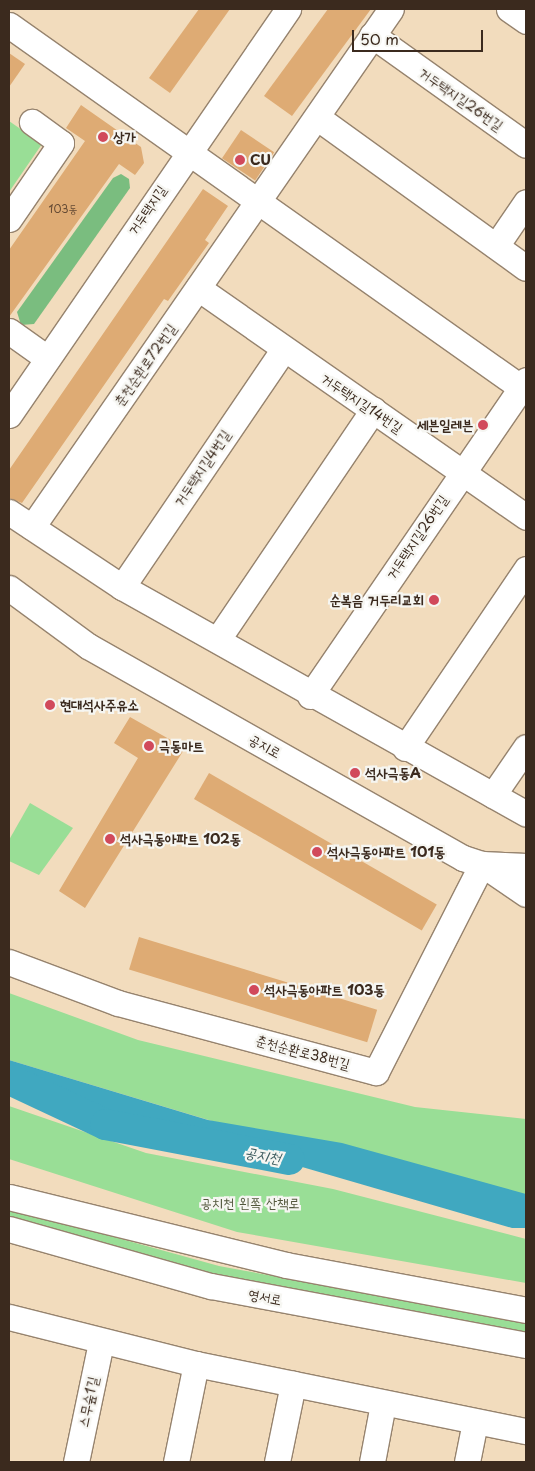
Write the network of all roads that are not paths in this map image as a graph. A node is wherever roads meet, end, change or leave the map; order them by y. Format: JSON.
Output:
{"nodes":[{"id":1,"x":288,"y":9,"type":"edge"},
{"id":2,"x":391,"y":9,"type":"edge"},
{"id":3,"x":509,"y":9,"type":"edge"},
{"id":4,"x":526,"y":21,"type":"edge"},
{"id":5,"x":9,"y":25,"type":"edge"},
{"id":6,"x":372,"y":36,"type":"junction"},
{"id":7,"x":318,"y":118,"type":"junction"},
{"id":8,"x":32,"y":122,"type":"dead end"},
{"id":9,"x":526,"y":145,"type":"edge"},
{"id":10,"x":187,"y":151,"type":"junction"},
{"id":11,"x":257,"y":202,"type":"junction"},
{"id":12,"x":526,"y":202,"type":"edge"},
{"id":13,"x":9,"y":219,"type":"edge"},
{"id":14,"x":496,"y":246,"type":"junction"},
{"id":15,"x":526,"y":268,"type":"edge"},
{"id":16,"x":198,"y":288,"type":"junction"},
{"id":17,"x":12,"y":340,"type":"edge"},
{"id":18,"x":283,"y":350,"type":"junction"},
{"id":19,"x":46,"y":358,"type":"junction"},
{"id":20,"x":525,"y":386,"type":"edge"},
{"id":21,"x":373,"y":410,"type":"junction"},
{"id":22,"x":9,"y":415,"type":"edge"},
{"id":23,"x":461,"y":472,"type":"junction"},
{"id":24,"x":9,"y":512,"type":"edge"},
{"id":25,"x":526,"y":517,"type":"edge"},
{"id":26,"x":32,"y":527,"type":"junction"},
{"id":27,"x":526,"y":569,"type":"edge"},
{"id":28,"x":122,"y":587,"type":"junction"},
{"id":29,"x":9,"y":588,"type":"edge"},
{"id":30,"x":218,"y":639,"type":"junction"},
{"id":31,"x":310,"y":696,"type":"junction"},
{"id":32,"x":526,"y":747,"type":"edge"},
{"id":33,"x":406,"y":748,"type":"junction"},
{"id":34,"x":493,"y":795,"type":"junction"},
{"id":35,"x":526,"y":814,"type":"edge"},
{"id":36,"x":482,"y":864,"type":"junction"},
{"id":37,"x":526,"y":866,"type":"edge"},
{"id":38,"x":526,"y":894,"type":"edge"},
{"id":39,"x":9,"y":962,"type":"edge"},
{"id":40,"x":9,"y":1197,"type":"edge"},
{"id":41,"x":9,"y":1229,"type":"edge"},
{"id":42,"x":526,"y":1310,"type":"edge"},
{"id":43,"x":9,"y":1317,"type":"edge"},
{"id":44,"x":101,"y":1342,"type":"junction"},
{"id":45,"x":526,"y":1345,"type":"edge"},
{"id":46,"x":196,"y":1364,"type":"junction"},
{"id":47,"x":293,"y":1384,"type":"junction"},
{"id":48,"x":383,"y":1404,"type":"junction"},
{"id":49,"x":475,"y":1422,"type":"junction"},
{"id":50,"x":526,"y":1431,"type":"edge"},
{"id":51,"x":76,"y":1462,"type":"edge"},
{"id":52,"x":176,"y":1462,"type":"edge"},
{"id":53,"x":277,"y":1462,"type":"edge"},
{"id":54,"x":372,"y":1462,"type":"edge"},
{"id":55,"x":467,"y":1462,"type":"edge"}],
"edges":[{"from":1,"to":10,"type":"street","name":"거두택지길"},
{"from":2,"to":6,"type":"street","name":"춘천순환로72번길"},
{"from":3,"to":4,"type":"street"},
{"from":5,"to":10,"type":"street"},
{"from":6,"to":7,"type":"street","name":"춘천순환로72번길"},
{"from":6,"to":9,"type":"street","name":"거두택지길26번길"},
{"from":7,"to":11,"type":"street","name":"춘천순환로72번길"},
{"from":7,"to":14,"type":"street"},
{"from":8,"to":13,"type":"street"},
{"from":10,"to":11,"type":"street"},
{"from":10,"to":19,"type":"street","name":"거두택지길"},
{"from":11,"to":16,"type":"street","name":"춘천순환로72번길"},
{"from":11,"to":20,"type":"street"},
{"from":12,"to":14,"type":"street"},
{"from":14,"to":15,"type":"street"},
{"from":16,"to":18,"type":"street","name":"거두택지길14번길"},
{"from":16,"to":26,"type":"street","name":"춘천순환로72번길"},
{"from":17,"to":19,"type":"street"},
{"from":18,"to":21,"type":"street","name":"거두택지길14번길"},
{"from":18,"to":28,"type":"street","name":"거두택지길4번길"},
{"from":19,"to":22,"type":"street","name":"거두택지길"},
{"from":20,"to":23,"type":"street","name":"거두택지길26번길"},
{"from":21,"to":23,"type":"street","name":"거두택지길14번길"},
{"from":21,"to":30,"type":"street"},
{"from":23,"to":25,"type":"street","name":"거두택지길14번길"},
{"from":23,"to":31,"type":"street","name":"거두택지길26번길"},
{"from":24,"to":26,"type":"street"},
{"from":26,"to":28,"type":"street"},
{"from":27,"to":33,"type":"street"},
{"from":28,"to":30,"type":"street"},
{"from":29,"to":36,"type":"street","name":"공지로"},
{"from":30,"to":31,"type":"street"},
{"from":31,"to":33,"type":"street"},
{"from":32,"to":34,"type":"street"},
{"from":33,"to":34,"type":"street"},
{"from":34,"to":35,"type":"street"},
{"from":36,"to":37,"type":"street"},
{"from":36,"to":38,"type":"street","name":"공지로"},
{"from":36,"to":39,"type":"street","name":"춘천순환로38번길"},
{"from":40,"to":42,"type":"street"},
{"from":41,"to":45,"type":"street","name":"영서로"},
{"from":43,"to":44,"type":"street"},
{"from":44,"to":46,"type":"street"},
{"from":44,"to":51,"type":"street","name":"스무숲1길"},
{"from":46,"to":47,"type":"street"},
{"from":46,"to":52,"type":"street"},
{"from":47,"to":48,"type":"street"},
{"from":47,"to":53,"type":"street"},
{"from":48,"to":49,"type":"street"},
{"from":48,"to":54,"type":"street"},
{"from":49,"to":50,"type":"street"},
{"from":49,"to":55,"type":"street"}]}
